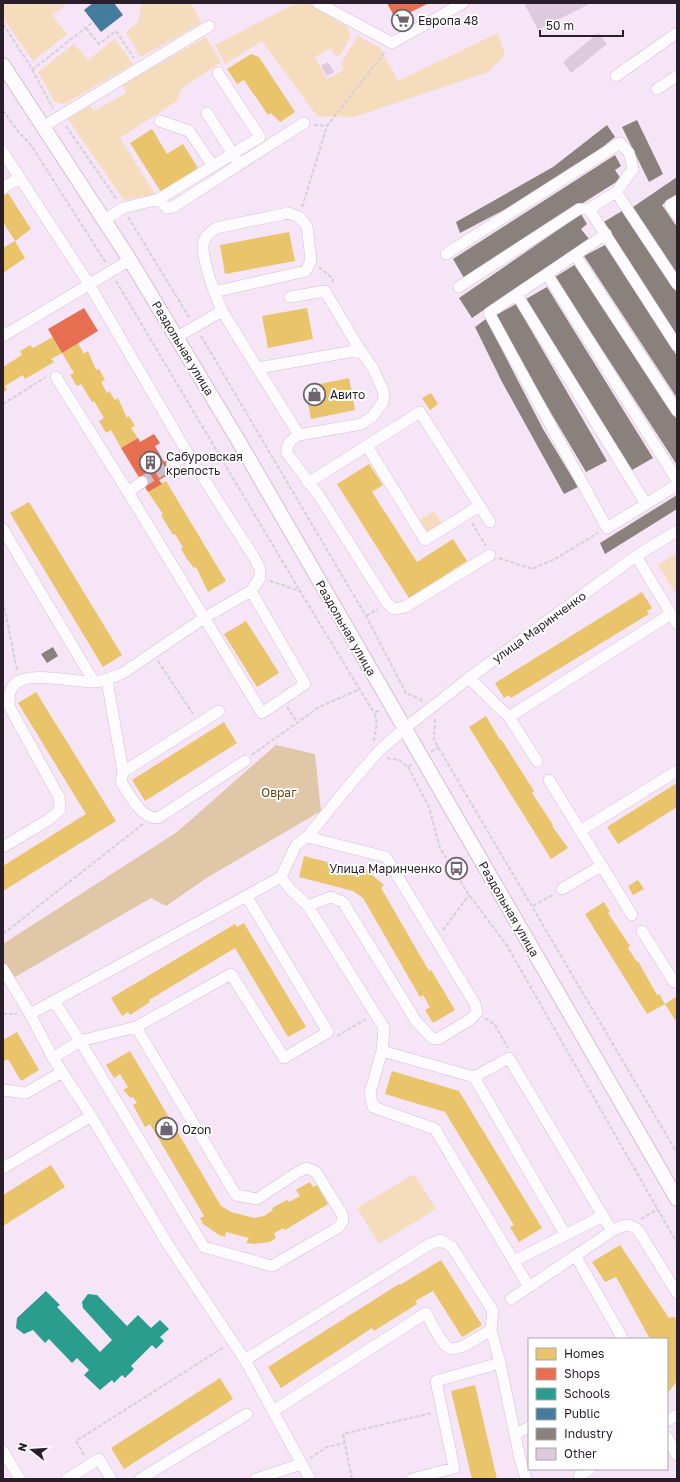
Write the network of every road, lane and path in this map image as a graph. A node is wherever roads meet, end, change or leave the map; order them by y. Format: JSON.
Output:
{"nodes":[{"id":1,"x":318,"y":3,"type":"edge"},
{"id":2,"x":463,"y":3,"type":"edge"},
{"id":3,"x":93,"y":22,"type":"dead end"},
{"id":4,"x":3,"y":24,"type":"edge"},
{"id":5,"x":209,"y":26,"type":"dead end"},
{"id":6,"x":86,"y":28,"type":"junction"},
{"id":7,"x":677,"y":33,"type":"edge"},
{"id":8,"x":392,"y":43,"type":"junction"},
{"id":9,"x":3,"y":65,"type":"edge"},
{"id":10,"x":141,"y":67,"type":"junction"},
{"id":11,"x":32,"y":70,"type":"junction"},
{"id":12,"x":218,"y":73,"type":"dead end"},
{"id":13,"x":616,"y":76,"type":"dead end"},
{"id":14,"x":677,"y":76,"type":"edge"},
{"id":15,"x":657,"y":89,"type":"dead end"},
{"id":16,"x":3,"y":110,"type":"edge"},
{"id":17,"x":207,"y":113,"type":"dead end"},
{"id":18,"x":59,"y":117,"type":"junction"},
{"id":19,"x":160,"y":121,"type":"dead end"},
{"id":20,"x":304,"y":123,"type":"joint"},
{"id":21,"x":44,"y":126,"type":"junction"},
{"id":22,"x":327,"y":126,"type":"junction"},
{"id":23,"x":260,"y":137,"type":"junction"},
{"id":24,"x":277,"y":140,"type":"junction"},
{"id":25,"x":3,"y":152,"type":"edge"},
{"id":26,"x":232,"y":154,"type":"junction"},
{"id":27,"x":239,"y":165,"type":"junction"},
{"id":28,"x":212,"y":166,"type":"junction"},
{"id":29,"x":19,"y":178,"type":"junction"},
{"id":30,"x":3,"y":188,"type":"edge"},
{"id":31,"x":616,"y":192,"type":"junction"},
{"id":32,"x":159,"y":199,"type":"junction"},
{"id":33,"x":677,"y":201,"type":"edge"},
{"id":34,"x":123,"y":208,"type":"junction"},
{"id":35,"x":590,"y":209,"type":"junction"},
{"id":36,"x":677,"y":215,"type":"edge"},
{"id":37,"x":299,"y":217,"type":"junction"},
{"id":38,"x":104,"y":220,"type":"junction"},
{"id":39,"x":606,"y":234,"type":"junction"},
{"id":40,"x":446,"y":254,"type":"dead end"},
{"id":41,"x":575,"y":255,"type":"junction"},
{"id":42,"x":130,"y":260,"type":"junction"},
{"id":43,"x":311,"y":260,"type":"junction"},
{"id":44,"x":111,"y":271,"type":"junction"},
{"id":45,"x":547,"y":274,"type":"junction"},
{"id":46,"x":89,"y":284,"type":"junction"},
{"id":47,"x":677,"y":284,"type":"edge"},
{"id":48,"x":459,"y":287,"type":"dead end"},
{"id":49,"x":214,"y":292,"type":"junction"},
{"id":50,"x":517,"y":294,"type":"junction"},
{"id":51,"x":290,"y":297,"type":"dead end"},
{"id":52,"x":329,"y":297,"type":"junction"},
{"id":53,"x":222,"y":311,"type":"junction"},
{"id":54,"x":195,"y":327,"type":"junction"},
{"id":55,"x":3,"y":336,"type":"edge"},
{"id":56,"x":177,"y":337,"type":"junction"},
{"id":57,"x":677,"y":346,"type":"edge"},
{"id":58,"x":360,"y":350,"type":"junction"},
{"id":59,"x":258,"y":368,"type":"junction"},
{"id":60,"x":56,"y":377,"type":"joint"},
{"id":61,"x":3,"y":404,"type":"edge"},
{"id":62,"x":677,"y":411,"type":"edge"},
{"id":63,"x":300,"y":435,"type":"junction"},
{"id":64,"x":367,"y":446,"type":"junction"},
{"id":65,"x":188,"y":454,"type":"junction"},
{"id":66,"x":172,"y":464,"type":"tunnel mouth"},
{"id":67,"x":677,"y":480,"type":"edge"},
{"id":68,"x":142,"y":482,"type":"tunnel mouth"},
{"id":69,"x":308,"y":483,"type":"junction"},
{"id":70,"x":677,"y":485,"type":"edge"},
{"id":71,"x":128,"y":492,"type":"junction"},
{"id":72,"x":646,"y":504,"type":"junction"},
{"id":73,"x":479,"y":506,"type":"junction"},
{"id":74,"x":490,"y":522,"type":"dead end"},
{"id":75,"x":473,"y":523,"type":"dead end"},
{"id":76,"x":607,"y":528,"type":"junction"},
{"id":77,"x":3,"y":529,"type":"edge"},
{"id":78,"x":677,"y":531,"type":"edge"},
{"id":79,"x":490,"y":555,"type":"junction"},
{"id":80,"x":636,"y":556,"type":"junction"},
{"id":81,"x":260,"y":578,"type":"junction"},
{"id":82,"x":251,"y":590,"type":"junction"},
{"id":83,"x":300,"y":591,"type":"junction"},
{"id":84,"x":3,"y":601,"type":"edge"},
{"id":85,"x":387,"y":602,"type":"junction"},
{"id":86,"x":366,"y":616,"type":"junction"},
{"id":87,"x":204,"y":618,"type":"junction"},
{"id":88,"x":674,"y":619,"type":"edge"},
{"id":89,"x":153,"y":653,"type":"junction"},
{"id":90,"x":469,"y":678,"type":"junction"},
{"id":91,"x":107,"y":680,"type":"junction"},
{"id":92,"x":94,"y":682,"type":"junction"},
{"id":93,"x":16,"y":683,"type":"junction"},
{"id":94,"x":360,"y":689,"type":"junction"},
{"id":95,"x":406,"y":693,"type":"dead end"},
{"id":96,"x":282,"y":700,"type":"junction"},
{"id":97,"x":219,"y":711,"type":"dead end"},
{"id":98,"x":374,"y":713,"type":"dead end"},
{"id":99,"x":509,"y":717,"type":"junction"},
{"id":100,"x":297,"y":722,"type":"junction"},
{"id":101,"x":199,"y":723,"type":"junction"},
{"id":102,"x":404,"y":729,"type":"junction"},
{"id":103,"x":374,"y":741,"type":"dead end"},
{"id":104,"x":380,"y":751,"type":"junction"},
{"id":105,"x":421,"y":758,"type":"junction"},
{"id":106,"x":245,"y":761,"type":"joint"},
{"id":107,"x":537,"y":761,"type":"dead end"},
{"id":108,"x":408,"y":767,"type":"junction"},
{"id":109,"x":677,"y":771,"type":"edge"},
{"id":110,"x":123,"y":772,"type":"junction"},
{"id":111,"x":549,"y":780,"type":"dead end"},
{"id":112,"x":150,"y":818,"type":"junction"},
{"id":113,"x":580,"y":831,"type":"junction"},
{"id":114,"x":307,"y":837,"type":"junction"},
{"id":115,"x":3,"y":847,"type":"edge"},
{"id":116,"x":601,"y":866,"type":"junction"},
{"id":117,"x":281,"y":877,"type":"junction"},
{"id":118,"x":562,"y":889,"type":"joint"},
{"id":119,"x":469,"y":895,"type":"junction"},
{"id":120,"x":247,"y":896,"type":"junction"},
{"id":121,"x":308,"y":906,"type":"junction"},
{"id":122,"x":533,"y":906,"type":"junction"},
{"id":123,"x":632,"y":915,"type":"dead end"},
{"id":124,"x":642,"y":931,"type":"dead end"},
{"id":125,"x":3,"y":934,"type":"edge"},
{"id":126,"x":436,"y":940,"type":"junction"},
{"id":127,"x":3,"y":970,"type":"edge"},
{"id":128,"x":677,"y":980,"type":"edge"},
{"id":129,"x":54,"y":1001,"type":"junction"},
{"id":130,"x":477,"y":1012,"type":"junction"},
{"id":131,"x":30,"y":1014,"type":"junction"},
{"id":132,"x":376,"y":1014,"type":"junction"},
{"id":133,"x":136,"y":1027,"type":"junction"},
{"id":134,"x":328,"y":1032,"type":"junction"},
{"id":135,"x":80,"y":1040,"type":"junction"},
{"id":136,"x":382,"y":1051,"type":"junction"},
{"id":137,"x":53,"y":1058,"type":"junction"},
{"id":138,"x":509,"y":1058,"type":"junction"},
{"id":139,"x":62,"y":1072,"type":"junction"},
{"id":140,"x":474,"y":1077,"type":"junction"},
{"id":141,"x":3,"y":1090,"type":"edge"},
{"id":142,"x":91,"y":1116,"type":"junction"},
{"id":143,"x":677,"y":1153,"type":"edge"},
{"id":144,"x":3,"y":1168,"type":"edge"},
{"id":145,"x":677,"y":1199,"type":"edge"},
{"id":146,"x":658,"y":1209,"type":"junction"},
{"id":147,"x":603,"y":1216,"type":"junction"},
{"id":148,"x":632,"y":1225,"type":"junction"},
{"id":149,"x":612,"y":1231,"type":"junction"},
{"id":150,"x":565,"y":1234,"type":"junction"},
{"id":151,"x":677,"y":1243,"type":"edge"},
{"id":152,"x":576,"y":1255,"type":"junction"},
{"id":153,"x":514,"y":1261,"type":"junction"},
{"id":154,"x":529,"y":1287,"type":"junction"},
{"id":155,"x":677,"y":1293,"type":"edge"},
{"id":156,"x":511,"y":1299,"type":"dead end"},
{"id":157,"x":491,"y":1330,"type":"junction"},
{"id":158,"x":622,"y":1338,"type":"edge"},
{"id":159,"x":233,"y":1341,"type":"junction"},
{"id":160,"x":245,"y":1360,"type":"junction"},
{"id":161,"x":500,"y":1363,"type":"junction"},
{"id":162,"x":442,"y":1410,"type":"junction"},
{"id":163,"x":273,"y":1411,"type":"junction"},
{"id":164,"x":247,"y":1414,"type":"dead end"},
{"id":165,"x":677,"y":1415,"type":"edge"},
{"id":166,"x":668,"y":1420,"type":"edge"},
{"id":167,"x":528,"y":1428,"type":"edge"},
{"id":168,"x":516,"y":1434,"type":"junction"},
{"id":169,"x":672,"y":1440,"type":"edge"},
{"id":170,"x":344,"y":1443,"type":"junction"},
{"id":171,"x":3,"y":1451,"type":"edge"},
{"id":172,"x":677,"y":1456,"type":"edge"},
{"id":173,"x":301,"y":1464,"type":"junction"},
{"id":174,"x":90,"y":1465,"type":"junction"},
{"id":175,"x":589,"y":1470,"type":"edge"},
{"id":176,"x":580,"y":1476,"type":"dead end"},
{"id":177,"x":20,"y":1479,"type":"edge"},
{"id":178,"x":67,"y":1479,"type":"edge"},
{"id":179,"x":111,"y":1479,"type":"edge"},
{"id":180,"x":140,"y":1479,"type":"edge"},
{"id":181,"x":256,"y":1479,"type":"edge"},
{"id":182,"x":310,"y":1479,"type":"edge"},
{"id":183,"x":352,"y":1479,"type":"edge"},
{"id":184,"x":412,"y":1479,"type":"edge"},
{"id":185,"x":526,"y":1479,"type":"edge"}],
"edges":[{"from":1,"to":8,"type":"street"},
{"from":2,"to":8,"type":"street"},
{"from":3,"to":6,"type":"path"},
{"from":4,"to":11,"type":"path"},
{"from":5,"to":10,"type":"street"},
{"from":6,"to":10,"type":"path"},
{"from":6,"to":11,"type":"path"},
{"from":7,"to":13,"type":"street"},
{"from":8,"to":22,"type":"path"},
{"from":9,"to":21,"type":"main road","name":"Раздольная улица"},
{"from":10,"to":18,"type":"street"},
{"from":11,"to":18,"type":"path"},
{"from":12,"to":23,"type":"street"},
{"from":14,"to":15,"type":"street"},
{"from":16,"to":44,"type":"path"},
{"from":17,"to":26,"type":"street"},
{"from":18,"to":21,"type":"street"},
{"from":18,"to":34,"type":"path"},
{"from":19,"to":28,"type":"street"},
{"from":20,"to":22,"type":"path"},
{"from":20,"to":24,"type":"street"},
{"from":21,"to":38,"type":"main road","name":"Раздольная улица"},
{"from":22,"to":37,"type":"path"},
{"from":23,"to":24,"type":"street"},
{"from":23,"to":26,"type":"street"},
{"from":24,"to":27,"type":"street"},
{"from":25,"to":29,"type":"street"},
{"from":26,"to":27,"type":"street"},
{"from":26,"to":28,"type":"street"},
{"from":27,"to":32,"type":"street"},
{"from":28,"to":32,"type":"street"},
{"from":29,"to":30,"type":"street"},
{"from":29,"to":46,"type":"street"},
{"from":31,"to":35,"type":"street"},
{"from":31,"to":40,"type":"street"},
{"from":31,"to":47,"type":"street"},
{"from":32,"to":34,"type":"street"},
{"from":33,"to":36,"type":"street"},
{"from":34,"to":38,"type":"street"},
{"from":34,"to":54,"type":"path"},
{"from":35,"to":39,"type":"street"},
{"from":35,"to":48,"type":"street"},
{"from":37,"to":43,"type":"street"},
{"from":37,"to":49,"type":"street"},
{"from":38,"to":42,"type":"main road","name":"Раздольная улица"},
{"from":39,"to":41,"type":"street"},
{"from":39,"to":57,"type":"street"},
{"from":41,"to":45,"type":"street"},
{"from":41,"to":62,"type":"street"},
{"from":42,"to":44,"type":"street"},
{"from":42,"to":56,"type":"main road","name":"Раздольная улица"},
{"from":43,"to":49,"type":"street"},
{"from":43,"to":52,"type":"path"},
{"from":44,"to":46,"type":"street"},
{"from":44,"to":83,"type":"path"},
{"from":45,"to":50,"type":"street"},
{"from":45,"to":67,"type":"street"},
{"from":46,"to":55,"type":"street"},
{"from":46,"to":65,"type":"street"},
{"from":49,"to":53,"type":"street"},
{"from":50,"to":72,"type":"street"},
{"from":50,"to":76,"type":"street"},
{"from":51,"to":52,"type":"street"},
{"from":52,"to":58,"type":"street"},
{"from":53,"to":54,"type":"street"},
{"from":53,"to":59,"type":"street"},
{"from":54,"to":56,"type":"street"},
{"from":54,"to":86,"type":"path"},
{"from":56,"to":102,"type":"main road","name":"Раздольная улица"},
{"from":58,"to":59,"type":"street"},
{"from":58,"to":63,"type":"street"},
{"from":59,"to":63,"type":"street"},
{"from":60,"to":61,"type":"path"},
{"from":60,"to":71,"type":"street"},
{"from":63,"to":69,"type":"street"},
{"from":64,"to":69,"type":"street"},
{"from":64,"to":73,"type":"street"},
{"from":64,"to":73,"type":"street"},
{"from":65,"to":66,"type":"street"},
{"from":65,"to":81,"type":"street"},
{"from":68,"to":71,"type":"street"},
{"from":69,"to":85,"type":"street"},
{"from":70,"to":72,"type":"street"},
{"from":71,"to":87,"type":"street"},
{"from":72,"to":76,"type":"street"},
{"from":73,"to":74,"type":"street"},
{"from":75,"to":79,"type":"path"},
{"from":76,"to":79,"type":"path"},
{"from":77,"to":92,"type":"street"},
{"from":78,"to":80,"type":"street","name":"улица Маринченко"},
{"from":79,"to":85,"type":"street"},
{"from":80,"to":88,"type":"street"},
{"from":80,"to":90,"type":"street","name":"улица Маринченко"},
{"from":81,"to":82,"type":"street"},
{"from":81,"to":83,"type":"path"},
{"from":82,"to":87,"type":"street"},
{"from":82,"to":96,"type":"street"},
{"from":83,"to":94,"type":"path"},
{"from":84,"to":93,"type":"path"},
{"from":85,"to":86,"type":"path"},
{"from":86,"to":95,"type":"path"},
{"from":87,"to":89,"type":"street"},
{"from":87,"to":96,"type":"street"},
{"from":88,"to":99,"type":"street"},
{"from":89,"to":91,"type":"street"},
{"from":89,"to":101,"type":"path"},
{"from":90,"to":99,"type":"street"},
{"from":90,"to":102,"type":"street","name":"улица Маринченко"},
{"from":91,"to":92,"type":"street"},
{"from":91,"to":110,"type":"street"},
{"from":92,"to":93,"type":"street"},
{"from":93,"to":115,"type":"street"},
{"from":94,"to":98,"type":"path"},
{"from":94,"to":100,"type":"path"},
{"from":96,"to":100,"type":"path"},
{"from":97,"to":101,"type":"street"},
{"from":99,"to":107,"type":"street"},
{"from":100,"to":106,"type":"path"},
{"from":101,"to":110,"type":"street"},
{"from":102,"to":104,"type":"street","name":"улица Маринченко"},
{"from":102,"to":105,"type":"main road","name":"Раздольная улица"},
{"from":103,"to":104,"type":"path"},
{"from":104,"to":108,"type":"path"},
{"from":104,"to":114,"type":"street","name":"улица Маринченко"},
{"from":105,"to":108,"type":"path"},
{"from":105,"to":122,"type":"path"},
{"from":105,"to":145,"type":"main road","name":"Раздольная улица"},
{"from":106,"to":112,"type":"street"},
{"from":108,"to":119,"type":"path"},
{"from":109,"to":113,"type":"street"},
{"from":110,"to":112,"type":"street"},
{"from":111,"to":113,"type":"street"},
{"from":112,"to":125,"type":"path"},
{"from":113,"to":116,"type":"street"},
{"from":114,"to":117,"type":"street","name":"улица Маринченко"},
{"from":114,"to":126,"type":"street"},
{"from":116,"to":118,"type":"street"},
{"from":116,"to":123,"type":"street"},
{"from":117,"to":120,"type":"street"},
{"from":117,"to":121,"type":"street"},
{"from":118,"to":122,"type":"path"},
{"from":119,"to":126,"type":"path"},
{"from":119,"to":146,"type":"path"},
{"from":120,"to":129,"type":"street"},
{"from":120,"to":134,"type":"street"},
{"from":121,"to":130,"type":"street"},
{"from":121,"to":132,"type":"street"},
{"from":122,"to":143,"type":"path"},
{"from":124,"to":128,"type":"street"},
{"from":126,"to":130,"type":"street"},
{"from":127,"to":131,"type":"street"},
{"from":129,"to":131,"type":"street"},
{"from":129,"to":135,"type":"street"},
{"from":130,"to":138,"type":"path"},
{"from":131,"to":137,"type":"street"},
{"from":132,"to":134,"type":"path"},
{"from":132,"to":136,"type":"street"},
{"from":133,"to":134,"type":"street"},
{"from":133,"to":135,"type":"street"},
{"from":133,"to":135,"type":"street"},
{"from":135,"to":137,"type":"street"},
{"from":136,"to":140,"type":"street"},
{"from":136,"to":153,"type":"street"},
{"from":137,"to":139,"type":"street"},
{"from":138,"to":140,"type":"street"},
{"from":138,"to":147,"type":"street"},
{"from":139,"to":141,"type":"street"},
{"from":139,"to":142,"type":"street"},
{"from":140,"to":150,"type":"street"},
{"from":142,"to":144,"type":"street"},
{"from":142,"to":159,"type":"street"},
{"from":146,"to":148,"type":"path"},
{"from":146,"to":151,"type":"path"},
{"from":147,"to":149,"type":"street"},
{"from":147,"to":150,"type":"street"},
{"from":148,"to":149,"type":"street"},
{"from":148,"to":155,"type":"street"},
{"from":149,"to":152,"type":"street"},
{"from":150,"to":153,"type":"street"},
{"from":152,"to":154,"type":"street"},
{"from":152,"to":158,"type":"street"},
{"from":153,"to":154,"type":"street"},
{"from":154,"to":156,"type":"street"},
{"from":157,"to":160,"type":"street"},
{"from":157,"to":161,"type":"street"},
{"from":157,"to":163,"type":"street"},
{"from":159,"to":160,"type":"street"},
{"from":159,"to":174,"type":"path"},
{"from":160,"to":163,"type":"street"},
{"from":161,"to":162,"type":"street"},
{"from":161,"to":168,"type":"street"},
{"from":162,"to":170,"type":"path"},
{"from":162,"to":184,"type":"street"},
{"from":163,"to":173,"type":"street"},
{"from":164,"to":180,"type":"street"},
{"from":165,"to":166,"type":"street"},
{"from":167,"to":168,"type":"street"},
{"from":168,"to":185,"type":"street"},
{"from":169,"to":172,"type":"street"},
{"from":170,"to":173,"type":"path"},
{"from":170,"to":183,"type":"path"},
{"from":171,"to":177,"type":"street"},
{"from":173,"to":181,"type":"street"},
{"from":173,"to":182,"type":"street"},
{"from":174,"to":178,"type":"street"},
{"from":174,"to":179,"type":"street"},
{"from":175,"to":176,"type":"street"}]}
